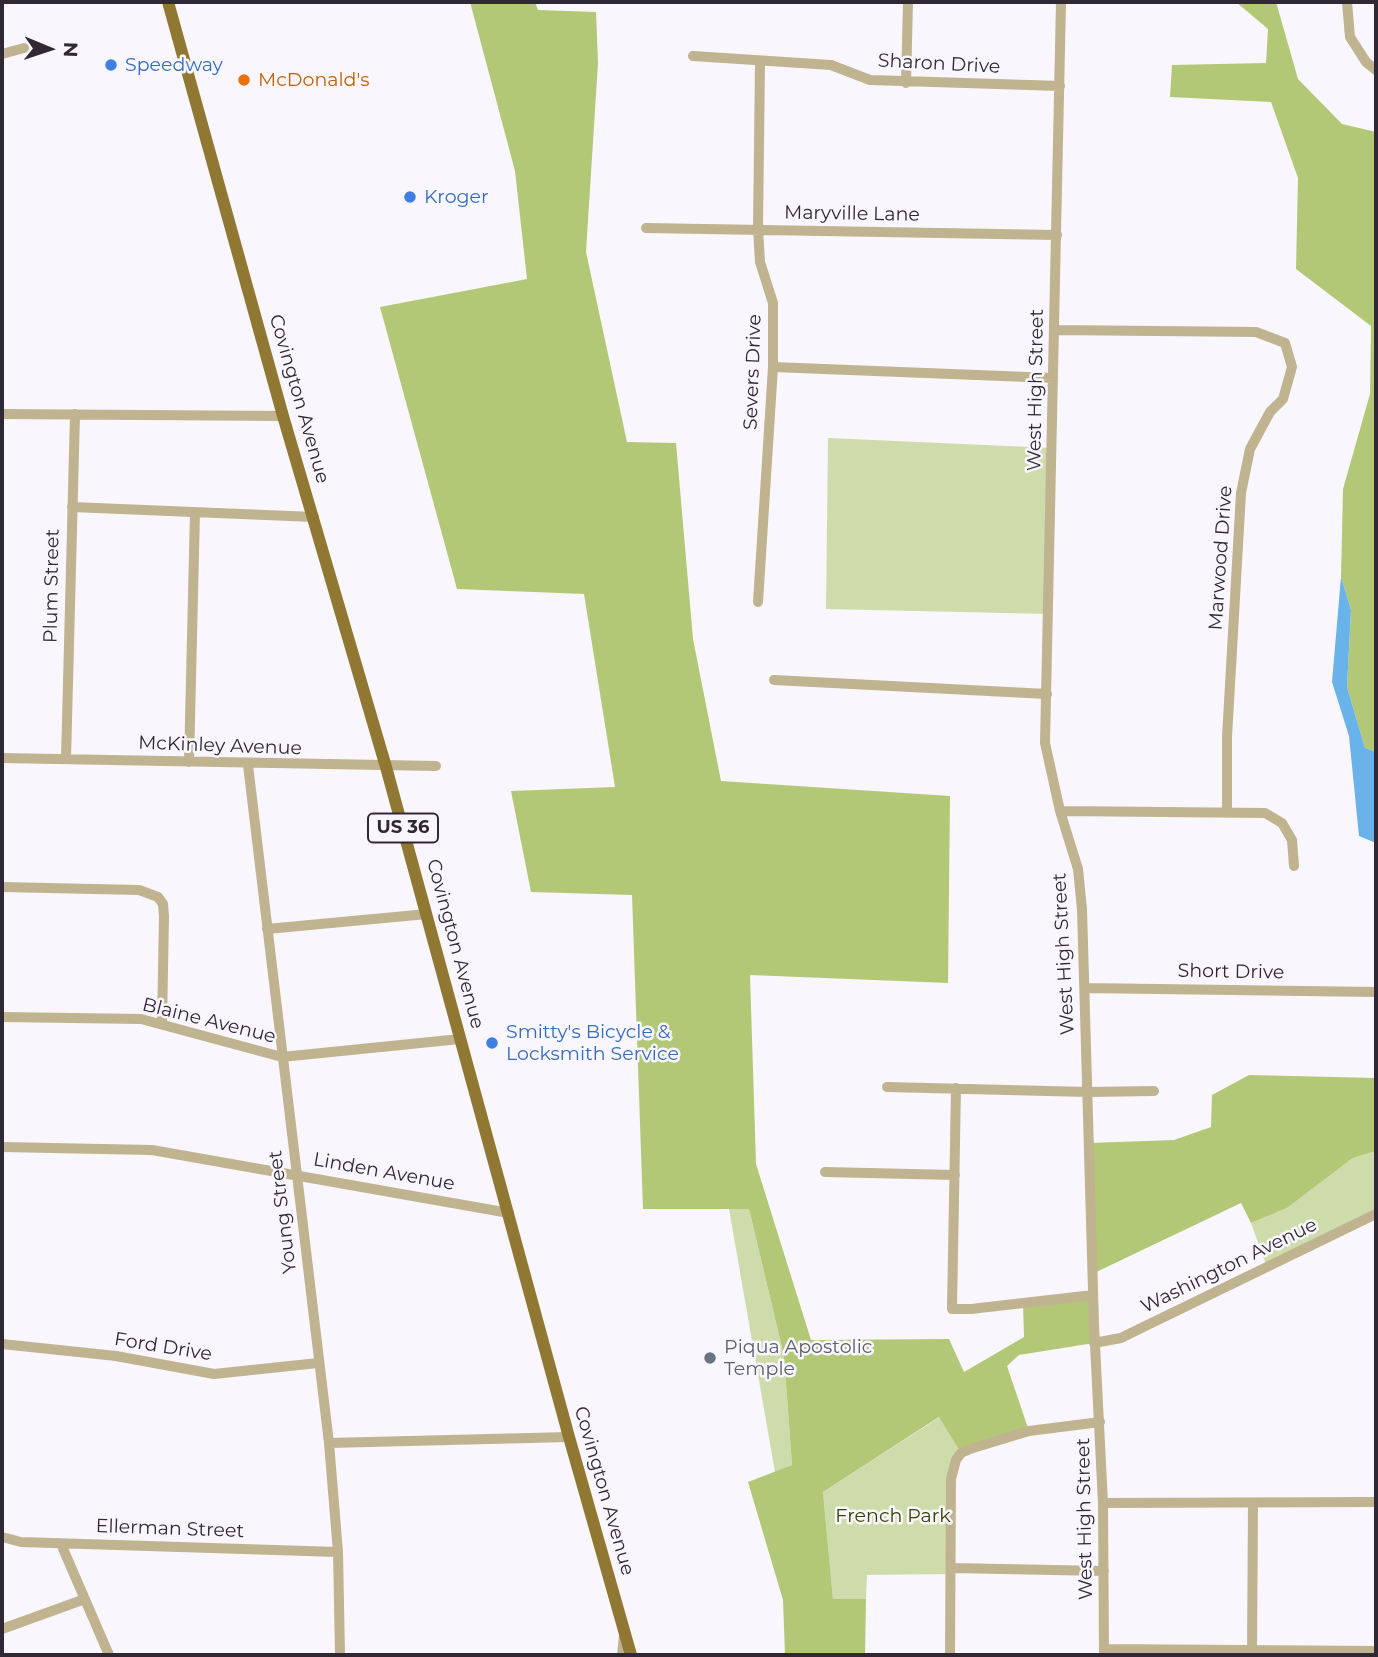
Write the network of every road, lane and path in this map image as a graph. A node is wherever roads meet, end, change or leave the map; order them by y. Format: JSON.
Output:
{"nodes":[{"id":1,"x":168,"y":2,"type":"edge"},
{"id":2,"x":908,"y":2,"type":"edge"},
{"id":3,"x":1061,"y":2,"type":"edge"},
{"id":4,"x":1347,"y":2,"type":"edge"},
{"id":5,"x":23,"y":48,"type":"dead end"},
{"id":6,"x":2,"y":54,"type":"edge"},
{"id":7,"x":693,"y":56,"type":"dead end"},
{"id":8,"x":760,"y":61,"type":"junction"},
{"id":9,"x":1376,"y":70,"type":"edge"},
{"id":10,"x":906,"y":83,"type":"junction"},
{"id":11,"x":1060,"y":86,"type":"junction"},
{"id":12,"x":646,"y":228,"type":"dead end"},
{"id":13,"x":758,"y":229,"type":"junction"},
{"id":14,"x":1057,"y":235,"type":"junction"},
{"id":15,"x":1055,"y":330,"type":"junction"},
{"id":16,"x":773,"y":367,"type":"junction"},
{"id":17,"x":1053,"y":378,"type":"junction"},
{"id":18,"x":2,"y":414,"type":"edge"},
{"id":19,"x":75,"y":414,"type":"junction"},
{"id":20,"x":283,"y":416,"type":"junction"},
{"id":21,"x":72,"y":507,"type":"junction"},
{"id":22,"x":195,"y":512,"type":"junction"},
{"id":23,"x":314,"y":517,"type":"junction"},
{"id":24,"x":758,"y":602,"type":"dead end"},
{"id":25,"x":774,"y":680,"type":"dead end"},
{"id":26,"x":1047,"y":694,"type":"junction"},
{"id":27,"x":2,"y":758,"type":"edge"},
{"id":28,"x":66,"y":759,"type":"junction"},
{"id":29,"x":189,"y":762,"type":"junction"},
{"id":30,"x":248,"y":765,"type":"junction"},
{"id":31,"x":436,"y":766,"type":"dead end"},
{"id":32,"x":386,"y":767,"type":"junction"},
{"id":33,"x":1060,"y":811,"type":"junction"},
{"id":34,"x":1227,"y":812,"type":"junction"},
{"id":35,"x":1294,"y":866,"type":"dead end"},
{"id":36,"x":2,"y":887,"type":"edge"},
{"id":37,"x":427,"y":914,"type":"junction"},
{"id":38,"x":267,"y":929,"type":"junction"},
{"id":39,"x":1085,"y":988,"type":"junction"},
{"id":40,"x":1376,"y":992,"type":"edge"},
{"id":41,"x":2,"y":1017,"type":"edge"},
{"id":42,"x":162,"y":1024,"type":"junction"},
{"id":43,"x":460,"y":1039,"type":"junction"},
{"id":44,"x":282,"y":1057,"type":"junction"},
{"id":45,"x":887,"y":1087,"type":"dead end"},
{"id":46,"x":956,"y":1088,"type":"junction"},
{"id":47,"x":1154,"y":1091,"type":"dead end"},
{"id":48,"x":1088,"y":1092,"type":"junction"},
{"id":49,"x":2,"y":1147,"type":"edge"},
{"id":50,"x":825,"y":1172,"type":"dead end"},
{"id":51,"x":296,"y":1174,"type":"junction"},
{"id":52,"x":955,"y":1175,"type":"junction"},
{"id":53,"x":509,"y":1213,"type":"junction"},
{"id":54,"x":1376,"y":1214,"type":"edge"},
{"id":55,"x":1093,"y":1295,"type":"junction"},
{"id":56,"x":1094,"y":1343,"type":"junction"},
{"id":57,"x":2,"y":1344,"type":"edge"},
{"id":58,"x":318,"y":1363,"type":"junction"},
{"id":59,"x":1100,"y":1422,"type":"junction"},
{"id":60,"x":569,"y":1437,"type":"junction"},
{"id":61,"x":329,"y":1443,"type":"junction"},
{"id":62,"x":1376,"y":1502,"type":"edge"},
{"id":63,"x":1103,"y":1503,"type":"junction"},
{"id":64,"x":1253,"y":1503,"type":"junction"},
{"id":65,"x":3,"y":1534,"type":"edge"},
{"id":66,"x":61,"y":1544,"type":"junction"},
{"id":67,"x":338,"y":1552,"type":"junction"},
{"id":68,"x":951,"y":1568,"type":"junction"},
{"id":69,"x":1104,"y":1570,"type":"junction"},
{"id":70,"x":85,"y":1599,"type":"junction"},
{"id":71,"x":2,"y":1629,"type":"edge"},
{"id":72,"x":624,"y":1632,"type":"junction"},
{"id":73,"x":1376,"y":1651,"type":"edge"},
{"id":74,"x":1104,"y":1652,"type":"edge"},
{"id":75,"x":1252,"y":1653,"type":"edge"},
{"id":76,"x":109,"y":1655,"type":"edge"},
{"id":77,"x":340,"y":1655,"type":"edge"},
{"id":78,"x":622,"y":1655,"type":"edge"},
{"id":79,"x":631,"y":1655,"type":"edge"},
{"id":80,"x":950,"y":1655,"type":"edge"}],
"edges":[{"from":1,"to":20,"type":"main road","name":"Covington Avenue","number":"US 36"},
{"from":2,"to":10,"type":"street"},
{"from":3,"to":11,"type":"street","name":"West High Street"},
{"from":4,"to":9,"type":"street"},
{"from":5,"to":6,"type":"street"},
{"from":7,"to":8,"type":"street","name":"Sharon Drive"},
{"from":8,"to":10,"type":"street","name":"Sharon Drive"},
{"from":8,"to":13,"type":"street","name":"Severs Drive"},
{"from":10,"to":11,"type":"street","name":"Sharon Drive"},
{"from":11,"to":14,"type":"street","name":"West High Street"},
{"from":12,"to":13,"type":"street","name":"Maryville Lane"},
{"from":13,"to":14,"type":"street","name":"Maryville Lane"},
{"from":13,"to":16,"type":"street","name":"Severs Drive"},
{"from":14,"to":15,"type":"street","name":"West High Street"},
{"from":15,"to":17,"type":"street","name":"West High Street"},
{"from":15,"to":34,"type":"street","name":"Marwood Drive"},
{"from":16,"to":17,"type":"street"},
{"from":16,"to":24,"type":"street","name":"Severs Drive"},
{"from":17,"to":26,"type":"street","name":"West High Street"},
{"from":18,"to":19,"type":"street"},
{"from":19,"to":20,"type":"street"},
{"from":19,"to":21,"type":"street","name":"Plum Street"},
{"from":20,"to":23,"type":"main road","name":"Covington Avenue","number":"US 36"},
{"from":21,"to":22,"type":"street"},
{"from":21,"to":28,"type":"street","name":"Plum Street"},
{"from":22,"to":23,"type":"street"},
{"from":22,"to":29,"type":"street"},
{"from":23,"to":32,"type":"main road","name":"Covington Avenue","number":"US 36"},
{"from":25,"to":26,"type":"street"},
{"from":26,"to":33,"type":"street","name":"West High Street"},
{"from":27,"to":28,"type":"street","name":"McKinley Avenue"},
{"from":28,"to":29,"type":"street","name":"McKinley Avenue"},
{"from":29,"to":30,"type":"street","name":"McKinley Avenue"},
{"from":30,"to":32,"type":"street","name":"McKinley Avenue"},
{"from":30,"to":38,"type":"street","name":"Young Street"},
{"from":31,"to":32,"type":"street","name":"McKinley Avenue"},
{"from":32,"to":37,"type":"main road","name":"Covington Avenue","number":"US 36"},
{"from":33,"to":34,"type":"street"},
{"from":33,"to":39,"type":"street","name":"West High Street"},
{"from":34,"to":35,"type":"street"},
{"from":36,"to":42,"type":"street"},
{"from":37,"to":38,"type":"street"},
{"from":37,"to":43,"type":"main road","name":"Covington Avenue","number":"US 36"},
{"from":38,"to":44,"type":"street","name":"Young Street"},
{"from":39,"to":40,"type":"street","name":"Short Drive"},
{"from":39,"to":48,"type":"street","name":"West High Street"},
{"from":41,"to":42,"type":"street","name":"Blaine Avenue"},
{"from":42,"to":44,"type":"street","name":"Blaine Avenue"},
{"from":43,"to":44,"type":"street"},
{"from":43,"to":53,"type":"main road","name":"Covington Avenue","number":"US 36"},
{"from":44,"to":51,"type":"street","name":"Young Street"},
{"from":45,"to":46,"type":"street"},
{"from":46,"to":48,"type":"street"},
{"from":46,"to":52,"type":"street"},
{"from":47,"to":48,"type":"street"},
{"from":48,"to":55,"type":"street","name":"West High Street"},
{"from":49,"to":51,"type":"street","name":"Linden Avenue"},
{"from":50,"to":52,"type":"street"},
{"from":51,"to":53,"type":"street","name":"Linden Avenue"},
{"from":51,"to":58,"type":"street","name":"Young Street"},
{"from":52,"to":55,"type":"street"},
{"from":53,"to":60,"type":"main road","name":"Covington Avenue","number":"US 36"},
{"from":54,"to":56,"type":"street","name":"Washington Avenue"},
{"from":55,"to":56,"type":"street","name":"West High Street"},
{"from":56,"to":59,"type":"street","name":"West High Street"},
{"from":57,"to":58,"type":"street","name":"Ford Drive"},
{"from":58,"to":61,"type":"street","name":"Young Street"},
{"from":59,"to":63,"type":"street","name":"West High Street"},
{"from":59,"to":68,"type":"street"},
{"from":60,"to":61,"type":"street"},
{"from":60,"to":72,"type":"main road","name":"Covington Avenue","number":"US 36"},
{"from":61,"to":67,"type":"street","name":"Young Street"},
{"from":62,"to":64,"type":"street"},
{"from":63,"to":64,"type":"street"},
{"from":63,"to":69,"type":"street","name":"West High Street"},
{"from":64,"to":75,"type":"street"},
{"from":65,"to":66,"type":"street","name":"Ellerman Street"},
{"from":66,"to":67,"type":"street","name":"Ellerman Street"},
{"from":66,"to":70,"type":"street"},
{"from":67,"to":77,"type":"street","name":"Young Street"},
{"from":68,"to":69,"type":"street"},
{"from":68,"to":80,"type":"street"},
{"from":69,"to":74,"type":"street","name":"West High Street"},
{"from":70,"to":71,"type":"street"},
{"from":70,"to":76,"type":"street"},
{"from":72,"to":78,"type":"street"},
{"from":72,"to":79,"type":"main road","name":"Covington Avenue","number":"US 36"},
{"from":73,"to":75,"type":"street"},
{"from":74,"to":75,"type":"street"}]}
